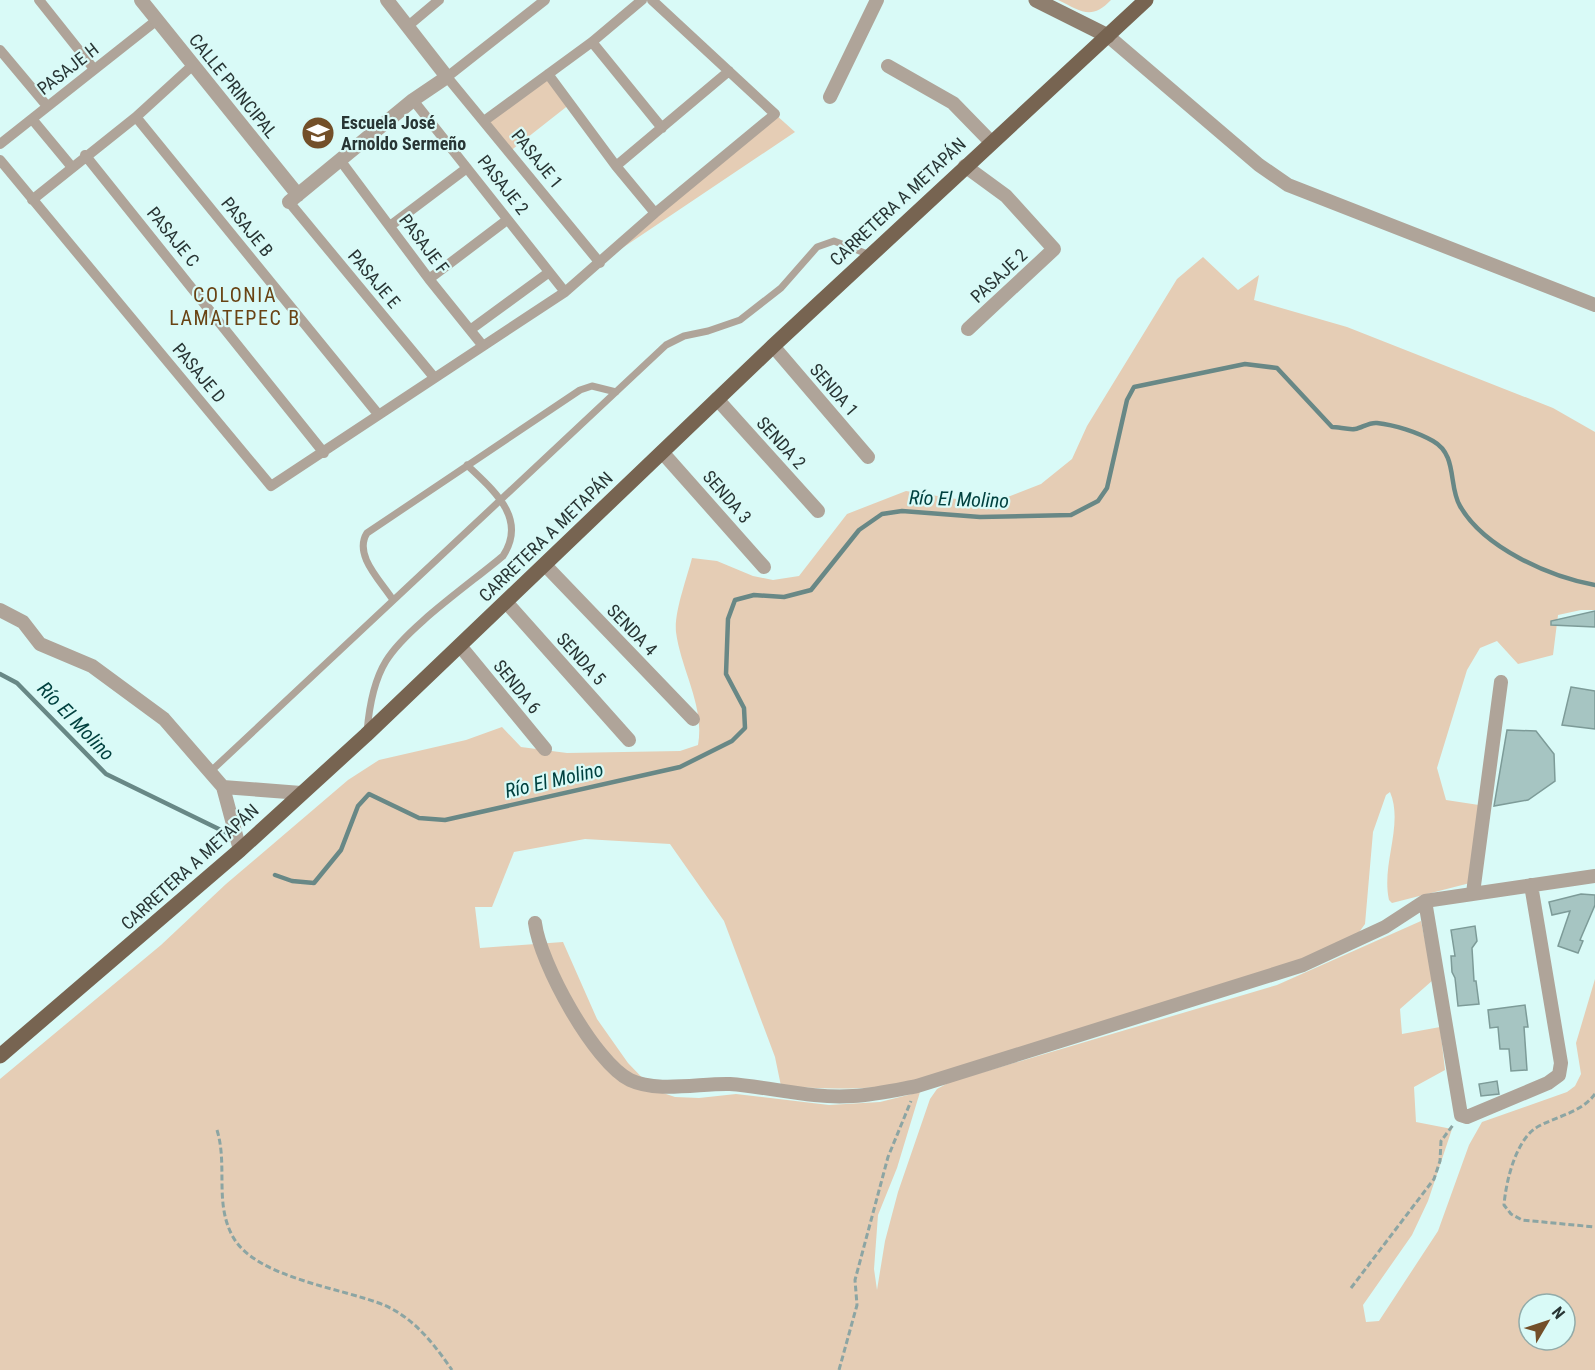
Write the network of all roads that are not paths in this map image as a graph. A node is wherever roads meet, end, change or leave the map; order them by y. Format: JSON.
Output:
{"nodes":[{"id":1,"x":39,"y":0,"type":"edge"},
{"id":2,"x":141,"y":0,"type":"edge"},
{"id":3,"x":387,"y":0,"type":"edge"},
{"id":4,"x":440,"y":0,"type":"edge"},
{"id":5,"x":545,"y":0,"type":"edge"},
{"id":6,"x":642,"y":0,"type":"edge"},
{"id":7,"x":652,"y":0,"type":"edge"},
{"id":8,"x":877,"y":0,"type":"edge"},
{"id":9,"x":1036,"y":0,"type":"edge"},
{"id":10,"x":1146,"y":0,"type":"edge"},
{"id":11,"x":157,"y":20,"type":"junction"},
{"id":12,"x":408,"y":26,"type":"junction"},
{"id":13,"x":1108,"y":36,"type":"junction"},
{"id":14,"x":591,"y":42,"type":"junction"},
{"id":15,"x":0,"y":50,"type":"edge"},
{"id":16,"x":194,"y":65,"type":"junction"},
{"id":17,"x":888,"y":66,"type":"dead end"},
{"id":18,"x":94,"y":69,"type":"junction"},
{"id":19,"x":729,"y":71,"type":"junction"},
{"id":20,"x":548,"y":74,"type":"junction"},
{"id":21,"x":447,"y":77,"type":"junction"},
{"id":22,"x":830,"y":97,"type":"dead end"},
{"id":23,"x":413,"y":100,"type":"junction"},
{"id":24,"x":46,"y":106,"type":"junction"},
{"id":25,"x":136,"y":117,"type":"junction"},
{"id":26,"x":32,"y":119,"type":"junction"},
{"id":27,"x":484,"y":121,"type":"junction"},
{"id":28,"x":662,"y":128,"type":"junction"},
{"id":29,"x":991,"y":142,"type":"junction"},
{"id":30,"x":0,"y":144,"type":"edge"},
{"id":31,"x":85,"y":155,"type":"junction"},
{"id":32,"x":0,"y":159,"type":"edge"},
{"id":33,"x":340,"y":160,"type":"junction"},
{"id":34,"x":71,"y":166,"type":"junction"},
{"id":35,"x":616,"y":166,"type":"junction"},
{"id":36,"x":965,"y":166,"type":"junction"},
{"id":37,"x":467,"y":168,"type":"junction"},
{"id":38,"x":293,"y":199,"type":"junction"},
{"id":39,"x":32,"y":200,"type":"junction"},
{"id":40,"x":655,"y":213,"type":"junction"},
{"id":41,"x":507,"y":220,"type":"junction"},
{"id":42,"x":390,"y":226,"type":"junction"},
{"id":43,"x":870,"y":255,"type":"junction"},
{"id":44,"x":600,"y":263,"type":"junction"},
{"id":45,"x":548,"y":273,"type":"junction"},
{"id":46,"x":429,"y":279,"type":"junction"},
{"id":47,"x":565,"y":292,"type":"junction"},
{"id":48,"x":1595,"y":305,"type":"edge"},
{"id":49,"x":968,"y":329,"type":"dead end"},
{"id":50,"x":470,"y":330,"type":"junction"},
{"id":51,"x":483,"y":346,"type":"junction"},
{"id":52,"x":773,"y":346,"type":"junction"},
{"id":53,"x":434,"y":376,"type":"junction"},
{"id":54,"x":616,"y":392,"type":"junction"},
{"id":55,"x":717,"y":399,"type":"junction"},
{"id":56,"x":378,"y":414,"type":"junction"},
{"id":57,"x":662,"y":452,"type":"junction"},
{"id":58,"x":324,"y":453,"type":"junction"},
{"id":59,"x":868,"y":457,"type":"dead end"},
{"id":60,"x":467,"y":465,"type":"junction"},
{"id":61,"x":501,"y":499,"type":"junction"},
{"id":62,"x":818,"y":511,"type":"dead end"},
{"id":63,"x":545,"y":565,"type":"junction"},
{"id":64,"x":764,"y":567,"type":"dead end"},
{"id":65,"x":393,"y":600,"type":"junction"},
{"id":66,"x":506,"y":602,"type":"junction"},
{"id":67,"x":0,"y":610,"type":"edge"},
{"id":68,"x":461,"y":647,"type":"junction"},
{"id":69,"x":1501,"y":682,"type":"dead end"},
{"id":70,"x":693,"y":719,"type":"dead end"},
{"id":71,"x":366,"y":735,"type":"junction"},
{"id":72,"x":629,"y":740,"type":"dead end"},
{"id":73,"x":544,"y":749,"type":"dead end"},
{"id":74,"x":210,"y":772,"type":"junction"},
{"id":75,"x":223,"y":787,"type":"junction"},
{"id":76,"x":301,"y":793,"type":"junction"},
{"id":77,"x":240,"y":850,"type":"junction"},
{"id":78,"x":1595,"y":876,"type":"edge"},
{"id":79,"x":1532,"y":885,"type":"junction"},
{"id":80,"x":1473,"y":893,"type":"junction"},
{"id":81,"x":1425,"y":901,"type":"junction"},
{"id":82,"x":535,"y":923,"type":"dead end"},
{"id":83,"x":0,"y":1056,"type":"edge"}],
"edges":[{"from":1,"to":18,"type":"street"},
{"from":2,"to":11,"type":"street","name":"CALLE PRINCIPAL"},
{"from":3,"to":12,"type":"street"},
{"from":4,"to":12,"type":"street"},
{"from":5,"to":21,"type":"street"},
{"from":6,"to":14,"type":"street"},
{"from":7,"to":19,"type":"street"},
{"from":8,"to":22,"type":"street"},
{"from":9,"to":13,"type":"main road"},
{"from":10,"to":13,"type":"main road","name":"CARRETERA A METAPÁN"},
{"from":11,"to":16,"type":"street","name":"CALLE PRINCIPAL"},
{"from":11,"to":18,"type":"street","name":"PASAJE H"},
{"from":12,"to":21,"type":"street"},
{"from":13,"to":29,"type":"main road","name":"CARRETERA A METAPÁN"},
{"from":13,"to":48,"type":"street"},
{"from":14,"to":20,"type":"street"},
{"from":14,"to":28,"type":"street"},
{"from":15,"to":24,"type":"street"},
{"from":16,"to":25,"type":"street"},
{"from":16,"to":38,"type":"street","name":"CALLE PRINCIPAL"},
{"from":17,"to":29,"type":"street"},
{"from":18,"to":24,"type":"street","name":"PASAJE H"},
{"from":19,"to":28,"type":"street"},
{"from":19,"to":40,"type":"street"},
{"from":20,"to":27,"type":"street"},
{"from":20,"to":35,"type":"street"},
{"from":21,"to":23,"type":"street"},
{"from":21,"to":27,"type":"street","name":"PASAJE 1"},
{"from":23,"to":33,"type":"street"},
{"from":23,"to":37,"type":"street","name":"PASAJE 2"},
{"from":24,"to":26,"type":"street","name":"PASAJE H"},
{"from":25,"to":31,"type":"street"},
{"from":25,"to":56,"type":"street","name":"PASAJE B"},
{"from":26,"to":30,"type":"street","name":"PASAJE H"},
{"from":26,"to":34,"type":"street"},
{"from":27,"to":44,"type":"street","name":"PASAJE 1"},
{"from":28,"to":35,"type":"street"},
{"from":29,"to":36,"type":"main road","name":"CARRETERA A METAPÁN"},
{"from":31,"to":34,"type":"street"},
{"from":31,"to":58,"type":"street","name":"PASAJE C"},
{"from":32,"to":39,"type":"street","name":"PASAJE D"},
{"from":33,"to":38,"type":"street"},
{"from":33,"to":42,"type":"street","name":"PASAJE F"},
{"from":34,"to":39,"type":"street"},
{"from":35,"to":40,"type":"street"},
{"from":36,"to":43,"type":"main road","name":"CARRETERA A METAPÁN"},
{"from":36,"to":49,"type":"street","name":"PASAJE 2"},
{"from":37,"to":41,"type":"street","name":"PASAJE 2"},
{"from":37,"to":42,"type":"street"},
{"from":38,"to":53,"type":"street","name":"PASAJE E"},
{"from":39,"to":58,"type":"street","name":"PASAJE D"},
{"from":40,"to":44,"type":"street"},
{"from":41,"to":45,"type":"street","name":"PASAJE 2"},
{"from":41,"to":46,"type":"street"},
{"from":42,"to":46,"type":"street","name":"PASAJE F"},
{"from":43,"to":52,"type":"main road","name":"CARRETERA A METAPÁN"},
{"from":43,"to":54,"type":"lane"},
{"from":44,"to":47,"type":"street"},
{"from":45,"to":47,"type":"street","name":"PASAJE 2"},
{"from":45,"to":50,"type":"street"},
{"from":46,"to":50,"type":"street","name":"PASAJE F"},
{"from":47,"to":51,"type":"street"},
{"from":50,"to":51,"type":"street","name":"PASAJE F"},
{"from":51,"to":53,"type":"street"},
{"from":52,"to":55,"type":"main road","name":"CARRETERA A METAPÁN"},
{"from":52,"to":59,"type":"street","name":"SENDA 1"},
{"from":53,"to":56,"type":"street"},
{"from":54,"to":60,"type":"lane"},
{"from":54,"to":61,"type":"lane"},
{"from":55,"to":57,"type":"main road","name":"CARRETERA A METAPÁN"},
{"from":55,"to":62,"type":"street","name":"SENDA 2"},
{"from":56,"to":58,"type":"street"},
{"from":57,"to":63,"type":"main road","name":"CARRETERA A METAPÁN"},
{"from":57,"to":64,"type":"street","name":"SENDA 3"},
{"from":60,"to":61,"type":"lane"},
{"from":60,"to":65,"type":"lane"},
{"from":61,"to":65,"type":"lane"},
{"from":61,"to":71,"type":"lane"},
{"from":63,"to":66,"type":"main road","name":"CARRETERA A METAPÁN"},
{"from":63,"to":70,"type":"street","name":"SENDA 4"},
{"from":65,"to":74,"type":"lane"},
{"from":66,"to":68,"type":"main road","name":"CARRETERA A METAPÁN"},
{"from":66,"to":72,"type":"street","name":"SENDA 5"},
{"from":67,"to":74,"type":"street"},
{"from":68,"to":71,"type":"main road","name":"CARRETERA A METAPÁN"},
{"from":68,"to":73,"type":"street","name":"SENDA 6"},
{"from":69,"to":80,"type":"street"},
{"from":71,"to":76,"type":"main road","name":"CARRETERA A METAPÁN"},
{"from":74,"to":75,"type":"street"},
{"from":75,"to":76,"type":"street"},
{"from":75,"to":77,"type":"street"},
{"from":76,"to":77,"type":"main road","name":"CARRETERA A METAPÁN"},
{"from":77,"to":83,"type":"main road","name":"CARRETERA A METAPÁN"},
{"from":78,"to":79,"type":"street"},
{"from":79,"to":80,"type":"street"},
{"from":79,"to":81,"type":"street"},
{"from":80,"to":81,"type":"street"},
{"from":81,"to":82,"type":"street"}]}
